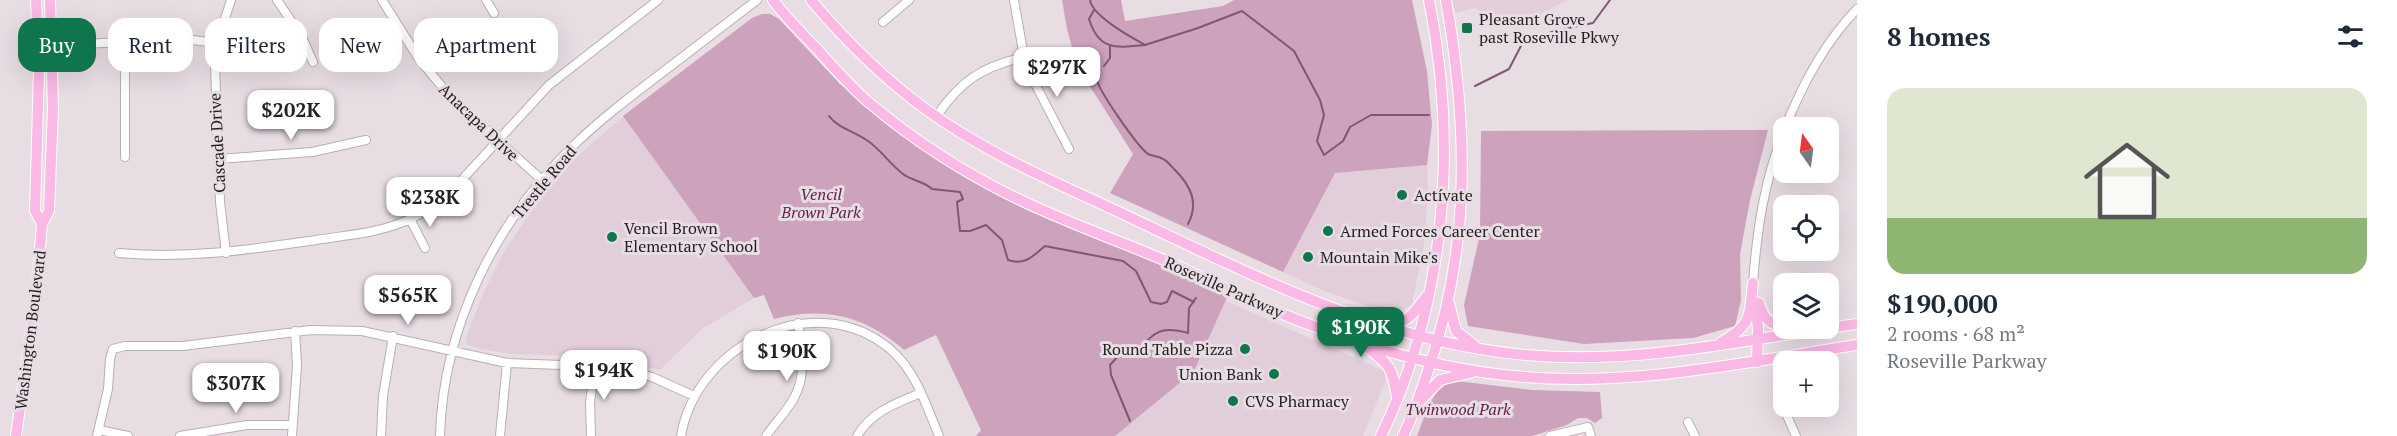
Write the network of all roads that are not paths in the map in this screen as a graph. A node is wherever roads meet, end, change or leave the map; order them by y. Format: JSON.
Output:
{"nodes":[{"id":1,"x":36,"y":0,"type":"edge"},
{"id":2,"x":50,"y":0,"type":"edge"},
{"id":3,"x":231,"y":0,"type":"edge"},
{"id":4,"x":277,"y":0,"type":"edge"},
{"id":5,"x":382,"y":0,"type":"edge"},
{"id":6,"x":486,"y":0,"type":"edge"},
{"id":7,"x":658,"y":0,"type":"edge"},
{"id":8,"x":757,"y":0,"type":"edge"},
{"id":9,"x":773,"y":0,"type":"edge"},
{"id":10,"x":811,"y":0,"type":"edge"},
{"id":11,"x":909,"y":0,"type":"edge"},
{"id":12,"x":1014,"y":0,"type":"edge"},
{"id":13,"x":1429,"y":0,"type":"edge"},
{"id":14,"x":1446,"y":0,"type":"edge"},
{"id":15,"x":1857,"y":9,"type":"edge"},
{"id":16,"x":494,"y":13,"type":"dead end"},
{"id":17,"x":37,"y":18,"type":"edge"},
{"id":18,"x":51,"y":18,"type":"edge"},
{"id":19,"x":225,"y":18,"type":"edge"},
{"id":20,"x":883,"y":22,"type":"dead end"},
{"id":21,"x":1024,"y":57,"type":"junction"},
{"id":22,"x":313,"y":62,"type":"dead end"},
{"id":23,"x":38,"y":72,"type":"edge"},
{"id":24,"x":52,"y":72,"type":"edge"},
{"id":25,"x":125,"y":72,"type":"edge"},
{"id":26,"x":215,"y":72,"type":"edge"},
{"id":27,"x":936,"y":117,"type":"junction"},
{"id":28,"x":1790,"y":117,"type":"edge"},
{"id":29,"x":366,"y":140,"type":"dead end"},
{"id":30,"x":497,"y":141,"type":"junction"},
{"id":31,"x":1069,"y":149,"type":"dead end"},
{"id":32,"x":125,"y":157,"type":"dead end"},
{"id":33,"x":218,"y":159,"type":"junction"},
{"id":34,"x":1773,"y":163,"type":"edge"},
{"id":35,"x":542,"y":180,"type":"junction"},
{"id":36,"x":410,"y":219,"type":"junction"},
{"id":37,"x":42,"y":224,"type":"junction"},
{"id":38,"x":425,"y":248,"type":"dead end"},
{"id":39,"x":119,"y":253,"type":"dead end"},
{"id":40,"x":226,"y":253,"type":"junction"},
{"id":41,"x":1753,"y":283,"type":"junction"},
{"id":42,"x":1428,"y":295,"type":"junction"},
{"id":43,"x":1448,"y":300,"type":"junction"},
{"id":44,"x":1368,"y":322,"type":"junction"},
{"id":45,"x":798,"y":323,"type":"junction"},
{"id":46,"x":1773,"y":323,"type":"edge"},
{"id":47,"x":1857,"y":324,"type":"edge"},
{"id":48,"x":1839,"y":326,"type":"edge"},
{"id":49,"x":295,"y":331,"type":"junction"},
{"id":50,"x":393,"y":336,"type":"junction"},
{"id":51,"x":1418,"y":337,"type":"junction"},
{"id":52,"x":1773,"y":338,"type":"edge"},
{"id":53,"x":1758,"y":340,"type":"junction"},
{"id":54,"x":1438,"y":342,"type":"junction"},
{"id":55,"x":1360,"y":343,"type":"junction"},
{"id":56,"x":1715,"y":345,"type":"junction"},
{"id":57,"x":1857,"y":345,"type":"edge"},
{"id":58,"x":452,"y":350,"type":"junction"},
{"id":59,"x":1480,"y":350,"type":"junction"},
{"id":60,"x":1412,"y":359,"type":"junction"},
{"id":61,"x":1757,"y":362,"type":"junction"},
{"id":62,"x":507,"y":363,"type":"junction"},
{"id":63,"x":1431,"y":363,"type":"junction"},
{"id":64,"x":595,"y":366,"type":"junction"},
{"id":65,"x":1477,"y":372,"type":"junction"},
{"id":66,"x":921,"y":393,"type":"junction"},
{"id":67,"x":694,"y":396,"type":"junction"},
{"id":68,"x":1397,"y":399,"type":"junction"},
{"id":69,"x":1418,"y":403,"type":"junction"},
{"id":70,"x":1788,"y":417,"type":"edge"},
{"id":71,"x":1688,"y":422,"type":"dead end"},
{"id":72,"x":292,"y":425,"type":"junction"},
{"id":73,"x":98,"y":433,"type":"edge"},
{"id":74,"x":16,"y":436,"type":"edge"},
{"id":75,"x":128,"y":436,"type":"edge"},
{"id":76,"x":180,"y":436,"type":"edge"},
{"id":77,"x":292,"y":436,"type":"edge"},
{"id":78,"x":381,"y":436,"type":"edge"},
{"id":79,"x":440,"y":436,"type":"edge"},
{"id":80,"x":500,"y":436,"type":"edge"},
{"id":81,"x":591,"y":436,"type":"edge"},
{"id":82,"x":681,"y":436,"type":"edge"},
{"id":83,"x":766,"y":436,"type":"edge"},
{"id":84,"x":857,"y":436,"type":"edge"},
{"id":85,"x":939,"y":436,"type":"edge"},
{"id":86,"x":1381,"y":436,"type":"edge"},
{"id":87,"x":1403,"y":436,"type":"edge"},
{"id":88,"x":1550,"y":436,"type":"edge"},
{"id":89,"x":1591,"y":436,"type":"edge"},
{"id":90,"x":1695,"y":436,"type":"edge"},
{"id":91,"x":1796,"y":436,"type":"edge"}],
"edges":[{"from":1,"to":17,"type":"main road","name":"Washington Boulevard"},
{"from":2,"to":18,"type":"main road","name":"Washington Boulevard"},
{"from":3,"to":19,"type":"street","name":"Cascade Drive"},
{"from":4,"to":22,"type":"street"},
{"from":5,"to":30,"type":"street","name":"Anacapa Drive"},
{"from":6,"to":16,"type":"street"},
{"from":7,"to":30,"type":"street"},
{"from":8,"to":35,"type":"street","name":"Trestle Road"},
{"from":9,"to":55,"type":"main road","name":"Roseville Parkway"},
{"from":10,"to":27,"type":"main road","name":"Roseville Parkway"},
{"from":11,"to":20,"type":"street"},
{"from":12,"to":21,"type":"street"},
{"from":13,"to":42,"type":"main road"},
{"from":14,"to":43,"type":"main road"},
{"from":15,"to":28,"type":"street"},
{"from":21,"to":27,"type":"street"},
{"from":21,"to":31,"type":"street"},
{"from":23,"to":37,"type":"main road","name":"Washington Boulevard"},
{"from":24,"to":37,"type":"main road","name":"Washington Boulevard"},
{"from":25,"to":32,"type":"street"},
{"from":26,"to":33,"type":"street","name":"Cascade Drive"},
{"from":27,"to":44,"type":"main road","name":"Roseville Parkway"},
{"from":29,"to":33,"type":"street"},
{"from":30,"to":35,"type":"street","name":"Anacapa Drive"},
{"from":30,"to":36,"type":"street"},
{"from":33,"to":40,"type":"street","name":"Cascade Drive"},
{"from":34,"to":41,"type":"street"},
{"from":35,"to":58,"type":"street","name":"Trestle Road"},
{"from":36,"to":38,"type":"street"},
{"from":36,"to":40,"type":"street"},
{"from":37,"to":74,"type":"main road","name":"Washington Boulevard"},
{"from":39,"to":40,"type":"street"},
{"from":41,"to":46,"type":"main road"},
{"from":41,"to":53,"type":"main road"},
{"from":41,"to":56,"type":"main road"},
{"from":42,"to":44,"type":"main road"},
{"from":42,"to":51,"type":"main road"},
{"from":43,"to":54,"type":"main road"},
{"from":43,"to":59,"type":"main road"},
{"from":44,"to":51,"type":"main road","name":"Roseville Parkway"},
{"from":45,"to":66,"type":"street"},
{"from":45,"to":67,"type":"street"},
{"from":45,"to":83,"type":"street"},
{"from":47,"to":48,"type":"main road","name":"Roseville Parkway"},
{"from":49,"to":50,"type":"street"},
{"from":49,"to":72,"type":"street"},
{"from":49,"to":73,"type":"street"},
{"from":50,"to":58,"type":"street"},
{"from":50,"to":78,"type":"street"},
{"from":51,"to":54,"type":"main road","name":"Roseville Parkway"},
{"from":51,"to":60,"type":"main road"},
{"from":52,"to":53,"type":"main road","name":"Roseville Parkway"},
{"from":53,"to":56,"type":"main road","name":"Roseville Parkway"},
{"from":53,"to":61,"type":"main road"},
{"from":54,"to":59,"type":"main road","name":"Roseville Parkway"},
{"from":54,"to":63,"type":"main road"},
{"from":55,"to":60,"type":"main road","name":"Roseville Parkway"},
{"from":55,"to":68,"type":"main road"},
{"from":56,"to":59,"type":"main road","name":"Roseville Parkway"},
{"from":57,"to":61,"type":"main road","name":"Roseville Parkway"},
{"from":58,"to":62,"type":"street"},
{"from":58,"to":79,"type":"street","name":"Trestle Road"},
{"from":60,"to":63,"type":"main road","name":"Roseville Parkway"},
{"from":60,"to":68,"type":"main road"},
{"from":61,"to":65,"type":"main road","name":"Roseville Parkway"},
{"from":62,"to":64,"type":"street"},
{"from":62,"to":80,"type":"street"},
{"from":63,"to":65,"type":"main road","name":"Roseville Parkway"},
{"from":63,"to":69,"type":"main road"},
{"from":64,"to":67,"type":"street"},
{"from":64,"to":81,"type":"street"},
{"from":65,"to":69,"type":"main road"},
{"from":66,"to":84,"type":"street"},
{"from":66,"to":85,"type":"street"},
{"from":67,"to":82,"type":"street"},
{"from":68,"to":86,"type":"main road"},
{"from":69,"to":87,"type":"main road"},
{"from":70,"to":91,"type":"street"},
{"from":71,"to":90,"type":"street"},
{"from":72,"to":76,"type":"street"},
{"from":72,"to":77,"type":"street"},
{"from":73,"to":75,"type":"street"},
{"from":88,"to":89,"type":"street"}]}
